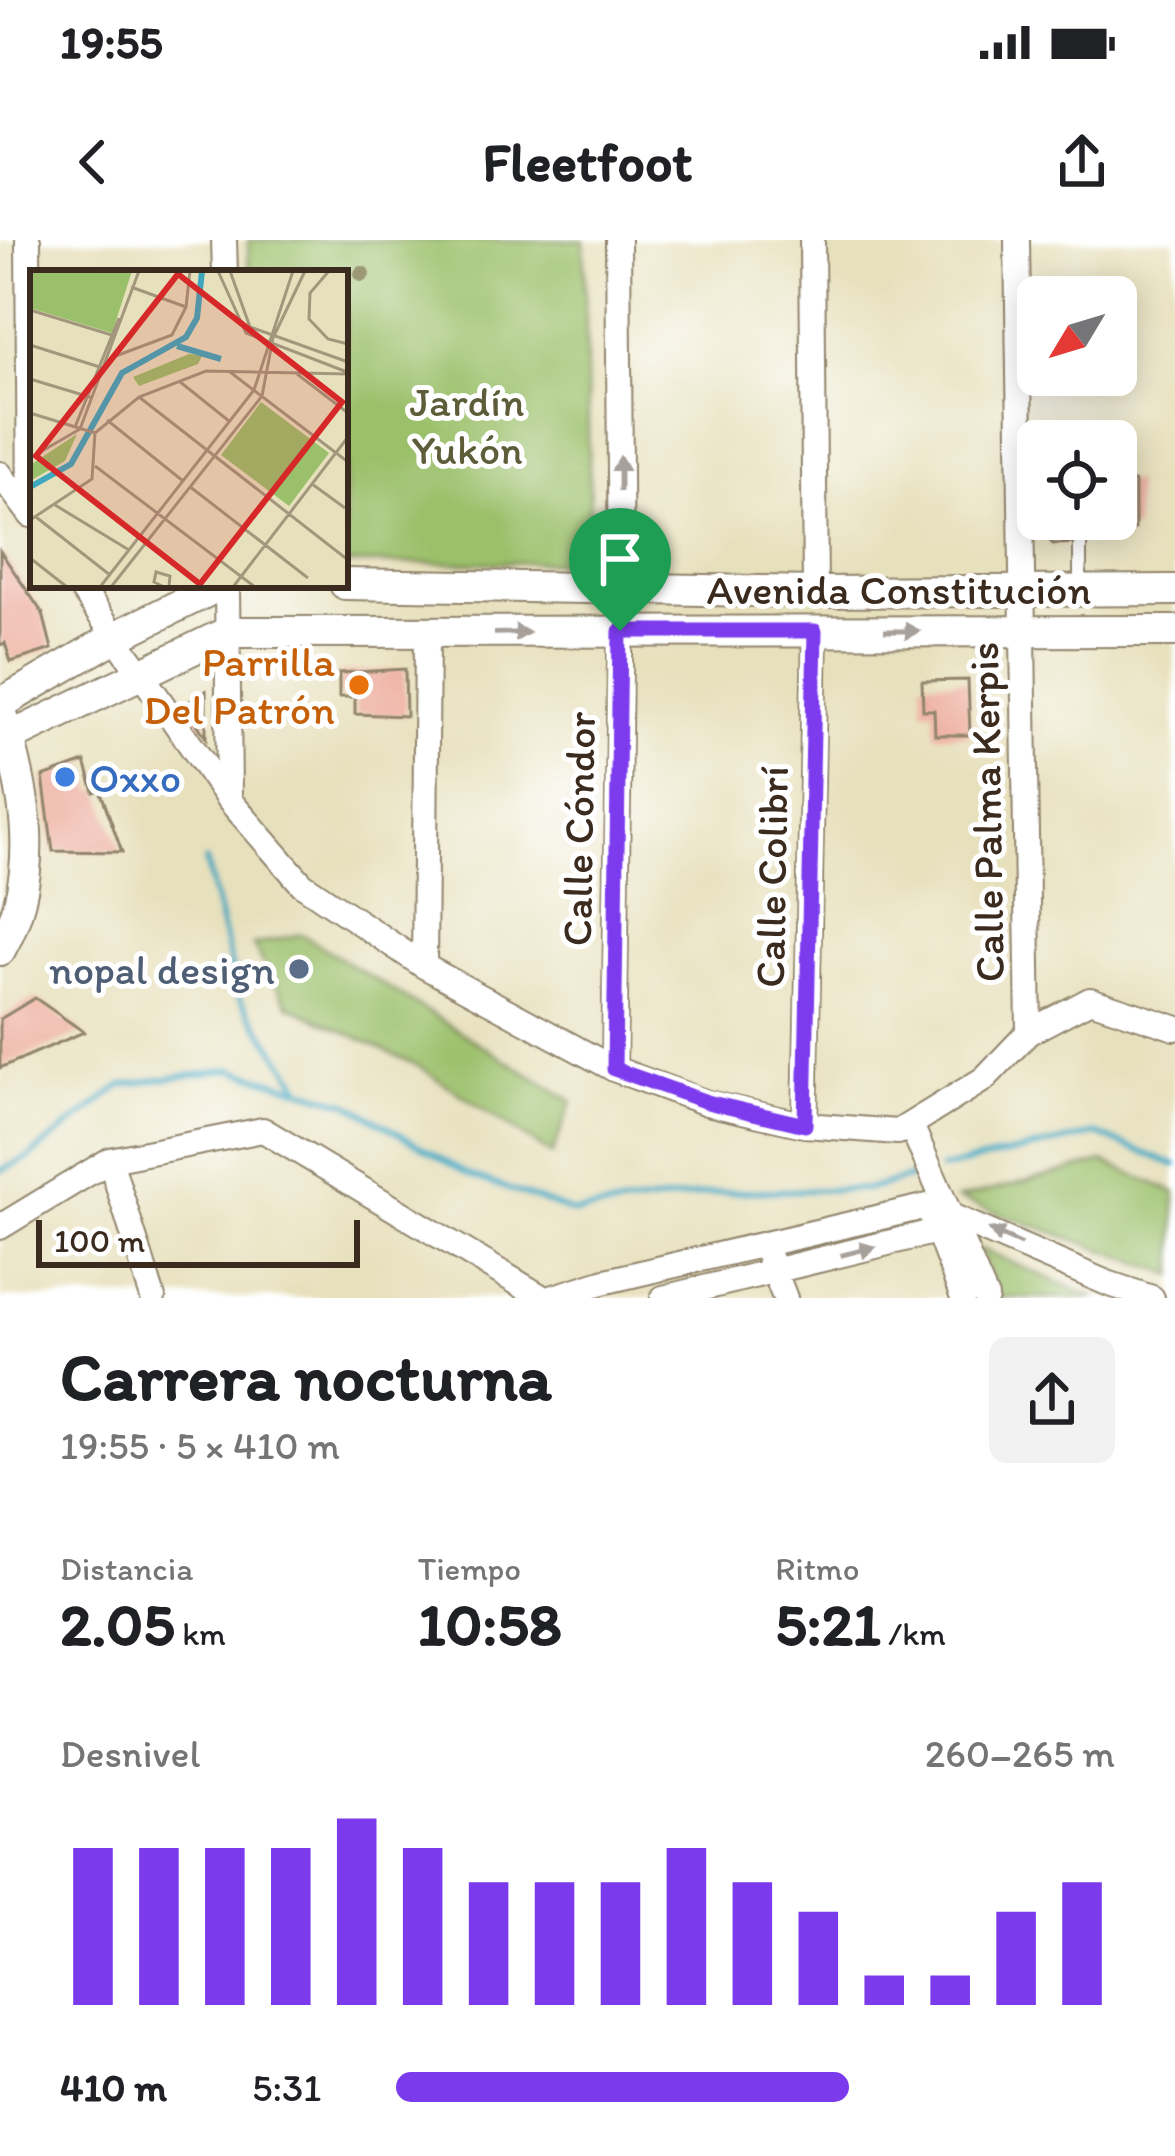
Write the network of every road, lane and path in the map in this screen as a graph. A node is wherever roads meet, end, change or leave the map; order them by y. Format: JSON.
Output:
{"nodes":[{"id":1,"x":28,"y":240,"type":"edge"},
{"id":2,"x":224,"y":240,"type":"edge"},
{"id":3,"x":618,"y":240,"type":"edge"},
{"id":4,"x":812,"y":240,"type":"edge"},
{"id":5,"x":1017,"y":240,"type":"edge"},
{"id":6,"x":225,"y":270,"type":"edge"},
{"id":7,"x":30,"y":378,"type":"edge"},
{"id":8,"x":1026,"y":420,"type":"edge"},
{"id":9,"x":0,"y":474,"type":"edge"},
{"id":10,"x":30,"y":512,"type":"edge"},
{"id":11,"x":1025,"y":540,"type":"edge"},
{"id":12,"x":1081,"y":540,"type":"edge"},
{"id":13,"x":348,"y":584,"type":"edge"},
{"id":14,"x":82,"y":588,"type":"edge"},
{"id":15,"x":218,"y":588,"type":"edge"},
{"id":16,"x":224,"y":588,"type":"edge"},
{"id":17,"x":1175,"y":590,"type":"edge"},
{"id":18,"x":621,"y":591,"type":"junction"},
{"id":19,"x":1021,"y":591,"type":"junction"},
{"id":20,"x":1080,"y":591,"type":"junction"},
{"id":21,"x":814,"y":592,"type":"junction"},
{"id":22,"x":620,"y":631,"type":"junction"},
{"id":23,"x":815,"y":631,"type":"junction"},
{"id":24,"x":1021,"y":631,"type":"junction"},
{"id":25,"x":228,"y":632,"type":"junction"},
{"id":26,"x":1175,"y":632,"type":"edge"},
{"id":27,"x":427,"y":634,"type":"junction"},
{"id":28,"x":115,"y":637,"type":"junction"},
{"id":29,"x":142,"y":674,"type":"junction"},
{"id":30,"x":0,"y":706,"type":"edge"},
{"id":31,"x":5,"y":740,"type":"edge"},
{"id":32,"x":229,"y":800,"type":"junction"},
{"id":33,"x":0,"y":950,"type":"edge"},
{"id":34,"x":424,"y":966,"type":"junction"},
{"id":35,"x":1175,"y":1028,"type":"edge"},
{"id":36,"x":1029,"y":1032,"type":"junction"},
{"id":37,"x":614,"y":1069,"type":"junction"},
{"id":38,"x":805,"y":1125,"type":"junction"},
{"id":39,"x":904,"y":1128,"type":"junction"},
{"id":40,"x":110,"y":1160,"type":"junction"},
{"id":41,"x":929,"y":1190,"type":"junction"},
{"id":42,"x":0,"y":1227,"type":"edge"},
{"id":43,"x":764,"y":1244,"type":"junction"},
{"id":44,"x":775,"y":1271,"type":"junction"},
{"id":45,"x":605,"y":1290,"type":"edge"},
{"id":46,"x":153,"y":1298,"type":"edge"},
{"id":47,"x":547,"y":1298,"type":"edge"},
{"id":48,"x":663,"y":1298,"type":"edge"},
{"id":49,"x":785,"y":1298,"type":"edge"},
{"id":50,"x":963,"y":1298,"type":"edge"},
{"id":51,"x":986,"y":1298,"type":"edge"},
{"id":52,"x":1152,"y":1298,"type":"edge"}],
"edges":[{"from":1,"to":7,"type":"street"},
{"from":2,"to":6,"type":"street"},
{"from":18,"to":3,"type":"street","name":"Calle Cóndor","one_way":true},
{"from":4,"to":21,"type":"street"},
{"from":5,"to":8,"type":"street","name":"Calle Palma Kerpis"},
{"from":9,"to":10,"type":"street"},
{"from":11,"to":19,"type":"street","name":"Calle Palma Kerpis"},
{"from":12,"to":20,"type":"lane"},
{"from":13,"to":18,"type":"street","name":"Avenida Constitución"},
{"from":14,"to":28,"type":"street"},
{"from":15,"to":28,"type":"street"},
{"from":16,"to":25,"type":"street"},
{"from":17,"to":20,"type":"street","name":"Avenida Constitución"},
{"from":18,"to":21,"type":"street","name":"Avenida Constitución"},
{"from":18,"to":22,"type":"street","name":"Calle Cóndor"},
{"from":19,"to":20,"type":"street","name":"Avenida Constitución"},
{"from":19,"to":21,"type":"street","name":"Avenida Constitución"},
{"from":19,"to":24,"type":"street","name":"Calle Palma Kerpis"},
{"from":22,"to":23,"type":"street","name":"Avenida Constitución"},
{"from":27,"to":22,"type":"street","name":"Avenida Constitución","one_way":true},
{"from":22,"to":37,"type":"street","name":"Calle Cóndor"},
{"from":23,"to":24,"type":"street","name":"Avenida Constitución","one_way":true},
{"from":23,"to":38,"type":"street","name":"Calle Colibrí"},
{"from":24,"to":26,"type":"street","name":"Avenida Constitución"},
{"from":24,"to":36,"type":"street","name":"Calle Palma Kerpis"},
{"from":25,"to":27,"type":"street","name":"Avenida Constitución"},
{"from":25,"to":29,"type":"street","name":"Avenida Constitución"},
{"from":25,"to":32,"type":"street"},
{"from":27,"to":34,"type":"street"},
{"from":28,"to":29,"type":"street"},
{"from":28,"to":30,"type":"street"},
{"from":29,"to":31,"type":"street","name":"Avenida Constitución"},
{"from":29,"to":32,"type":"street"},
{"from":30,"to":31,"type":"street"},
{"from":31,"to":33,"type":"street"},
{"from":32,"to":34,"type":"street"},
{"from":34,"to":37,"type":"street"},
{"from":35,"to":36,"type":"street"},
{"from":36,"to":39,"type":"street"},
{"from":37,"to":38,"type":"street"},
{"from":38,"to":39,"type":"street"},
{"from":39,"to":41,"type":"street"},
{"from":40,"to":42,"type":"street"},
{"from":40,"to":46,"type":"street"},
{"from":40,"to":47,"type":"street"},
{"from":41,"to":43,"type":"street"},
{"from":44,"to":41,"type":"street","one_way":true},
{"from":41,"to":50,"type":"street"},
{"from":41,"to":51,"type":"street"},
{"from":52,"to":41,"type":"street","one_way":true},
{"from":43,"to":44,"type":"street"},
{"from":43,"to":45,"type":"street"},
{"from":44,"to":48,"type":"street"},
{"from":44,"to":49,"type":"street"},
{"from":45,"to":47,"type":"street"}]}
